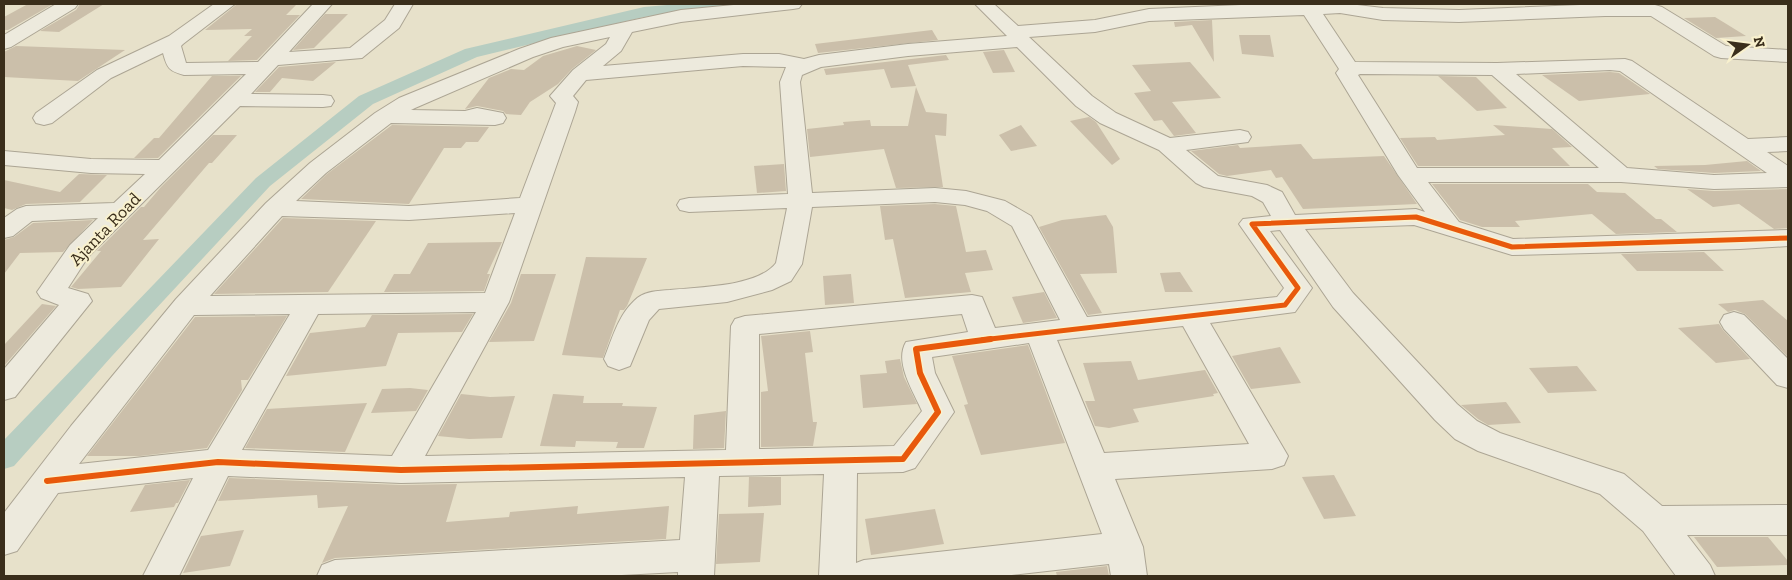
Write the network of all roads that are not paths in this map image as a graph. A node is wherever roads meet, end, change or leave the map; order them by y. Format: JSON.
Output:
{"nodes":[{"id":1,"x":69,"y":4,"type":"edge"},
{"id":2,"x":226,"y":4,"type":"edge"},
{"id":3,"x":323,"y":4,"type":"edge"},
{"id":4,"x":404,"y":4,"type":"edge"},
{"id":5,"x":793,"y":4,"type":"edge"},
{"id":6,"x":984,"y":4,"type":"edge"},
{"id":7,"x":1654,"y":7,"type":"edge"},
{"id":8,"x":1215,"y":8,"type":"edge"},
{"id":9,"x":1310,"y":9,"type":"junction"},
{"id":10,"x":625,"y":27,"type":"junction"},
{"id":11,"x":1019,"y":36,"type":"junction"},
{"id":12,"x":176,"y":40,"type":"junction"},
{"id":13,"x":4,"y":43,"type":"edge"},
{"id":14,"x":1788,"y":56,"type":"edge"},
{"id":15,"x":268,"y":64,"type":"junction"},
{"id":16,"x":805,"y":65,"type":"junction"},
{"id":17,"x":1497,"y":69,"type":"junction"},
{"id":18,"x":1350,"y":70,"type":"junction"},
{"id":19,"x":580,"y":74,"type":"junction"},
{"id":20,"x":234,"y":100,"type":"junction"},
{"id":21,"x":323,"y":101,"type":"dead end"},
{"id":22,"x":385,"y":116,"type":"junction"},
{"id":23,"x":44,"y":118,"type":"dead end"},
{"id":24,"x":495,"y":118,"type":"dead end"},
{"id":25,"x":1240,"y":137,"type":"dead end"},
{"id":26,"x":1167,"y":144,"type":"junction"},
{"id":27,"x":1788,"y":144,"type":"edge"},
{"id":28,"x":1743,"y":146,"type":"junction"},
{"id":29,"x":4,"y":158,"type":"edge"},
{"id":30,"x":166,"y":167,"type":"junction"},
{"id":31,"x":1410,"y":175,"type":"junction"},
{"id":32,"x":1621,"y":175,"type":"junction"},
{"id":33,"x":1788,"y":179,"type":"edge"},
{"id":34,"x":801,"y":201,"type":"junction"},
{"id":35,"x":530,"y":205,"type":"junction"},
{"id":36,"x":689,"y":205,"type":"dead end"},
{"id":37,"x":275,"y":208,"type":"junction"},
{"id":38,"x":122,"y":210,"type":"junction"},
{"id":39,"x":15,"y":215,"type":"edge"},
{"id":40,"x":1287,"y":222,"type":"junction"},
{"id":41,"x":1451,"y":229,"type":"junction"},
{"id":42,"x":4,"y":230,"type":"edge"},
{"id":43,"x":1788,"y":238,"type":"edge"},
{"id":44,"x":741,"y":290,"type":"junction"},
{"id":45,"x":495,"y":302,"type":"junction"},
{"id":46,"x":308,"y":304,"type":"junction"},
{"id":47,"x":186,"y":306,"type":"junction"},
{"id":48,"x":1192,"y":315,"type":"junction"},
{"id":49,"x":1734,"y":322,"type":"dead end"},
{"id":50,"x":745,"y":326,"type":"junction"},
{"id":51,"x":1079,"y":328,"type":"junction"},
{"id":52,"x":1039,"y":332,"type":"junction"},
{"id":53,"x":985,"y":340,"type":"junction"},
{"id":54,"x":619,"y":359,"type":"dead end"},
{"id":55,"x":1788,"y":377,"type":"edge"},
{"id":56,"x":4,"y":389,"type":"edge"},
{"id":57,"x":841,"y":460,"type":"junction"},
{"id":58,"x":218,"y":462,"type":"junction"},
{"id":59,"x":703,"y":463,"type":"junction"},
{"id":60,"x":742,"y":463,"type":"junction"},
{"id":61,"x":1093,"y":467,"type":"junction"},
{"id":62,"x":402,"y":470,"type":"junction"},
{"id":63,"x":47,"y":481,"type":"junction"},
{"id":64,"x":1788,"y":520,"type":"edge"},
{"id":65,"x":1655,"y":521,"type":"junction"},
{"id":66,"x":4,"y":540,"type":"edge"},
{"id":67,"x":1127,"y":561,"type":"edge"},
{"id":68,"x":697,"y":566,"type":"edge"},
{"id":69,"x":372,"y":575,"type":"edge"},
{"id":70,"x":160,"y":576,"type":"edge"},
{"id":71,"x":335,"y":576,"type":"edge"},
{"id":72,"x":837,"y":576,"type":"edge"},
{"id":73,"x":864,"y":576,"type":"edge"},
{"id":74,"x":1696,"y":576,"type":"edge"}],
"edges":[{"from":1,"to":13,"type":"street"},
{"from":2,"to":12,"type":"street"},
{"from":3,"to":15,"type":"street","name":"Ajanta Road"},
{"from":4,"to":15,"type":"street"},
{"from":5,"to":10,"type":"street"},
{"from":6,"to":11,"type":"street"},
{"from":7,"to":9,"type":"street"},
{"from":7,"to":14,"type":"street"},
{"from":8,"to":9,"type":"street"},
{"from":8,"to":11,"type":"street"},
{"from":9,"to":18,"type":"street"},
{"from":10,"to":19,"type":"street"},
{"from":10,"to":22,"type":"street"},
{"from":11,"to":16,"type":"street"},
{"from":11,"to":26,"type":"street"},
{"from":12,"to":15,"type":"street"},
{"from":12,"to":23,"type":"street"},
{"from":15,"to":20,"type":"street","name":"Ajanta Road"},
{"from":16,"to":19,"type":"street"},
{"from":16,"to":34,"type":"street"},
{"from":17,"to":18,"type":"street"},
{"from":17,"to":28,"type":"street"},
{"from":17,"to":32,"type":"street"},
{"from":18,"to":31,"type":"street"},
{"from":19,"to":35,"type":"street"},
{"from":20,"to":21,"type":"street"},
{"from":20,"to":30,"type":"street","name":"Ajanta Road"},
{"from":22,"to":24,"type":"street"},
{"from":22,"to":37,"type":"street"},
{"from":25,"to":26,"type":"street"},
{"from":26,"to":40,"type":"street"},
{"from":27,"to":28,"type":"street"},
{"from":28,"to":33,"type":"street"},
{"from":29,"to":30,"type":"street"},
{"from":30,"to":38,"type":"street","name":"Ajanta Road"},
{"from":31,"to":32,"type":"street"},
{"from":31,"to":41,"type":"street"},
{"from":32,"to":33,"type":"street"},
{"from":34,"to":36,"type":"street"},
{"from":34,"to":44,"type":"street"},
{"from":34,"to":51,"type":"street"},
{"from":35,"to":37,"type":"street"},
{"from":35,"to":45,"type":"street"},
{"from":37,"to":47,"type":"street"},
{"from":38,"to":39,"type":"street"},
{"from":38,"to":56,"type":"street","name":"Ajanta Road"},
{"from":39,"to":42,"type":"street"},
{"from":40,"to":41,"type":"street"},
{"from":40,"to":48,"type":"street"},
{"from":40,"to":65,"type":"street"},
{"from":41,"to":43,"type":"street"},
{"from":44,"to":50,"type":"street"},
{"from":44,"to":54,"type":"street"},
{"from":45,"to":46,"type":"street"},
{"from":45,"to":62,"type":"street"},
{"from":46,"to":47,"type":"street"},
{"from":46,"to":58,"type":"street"},
{"from":47,"to":63,"type":"street"},
{"from":48,"to":51,"type":"street"},
{"from":48,"to":61,"type":"street"},
{"from":49,"to":55,"type":"street"},
{"from":50,"to":53,"type":"street"},
{"from":50,"to":60,"type":"street"},
{"from":51,"to":52,"type":"street"},
{"from":52,"to":53,"type":"street"},
{"from":52,"to":61,"type":"street"},
{"from":53,"to":57,"type":"street"},
{"from":57,"to":60,"type":"street"},
{"from":57,"to":72,"type":"street"},
{"from":58,"to":62,"type":"street"},
{"from":58,"to":63,"type":"street"},
{"from":58,"to":70,"type":"street"},
{"from":59,"to":60,"type":"street"},
{"from":59,"to":62,"type":"street"},
{"from":59,"to":68,"type":"street"},
{"from":61,"to":67,"type":"street"},
{"from":63,"to":66,"type":"street"},
{"from":64,"to":65,"type":"street"},
{"from":65,"to":74,"type":"street"},
{"from":67,"to":73,"type":"street"},
{"from":68,"to":69,"type":"street"},
{"from":69,"to":71,"type":"street"}]}
